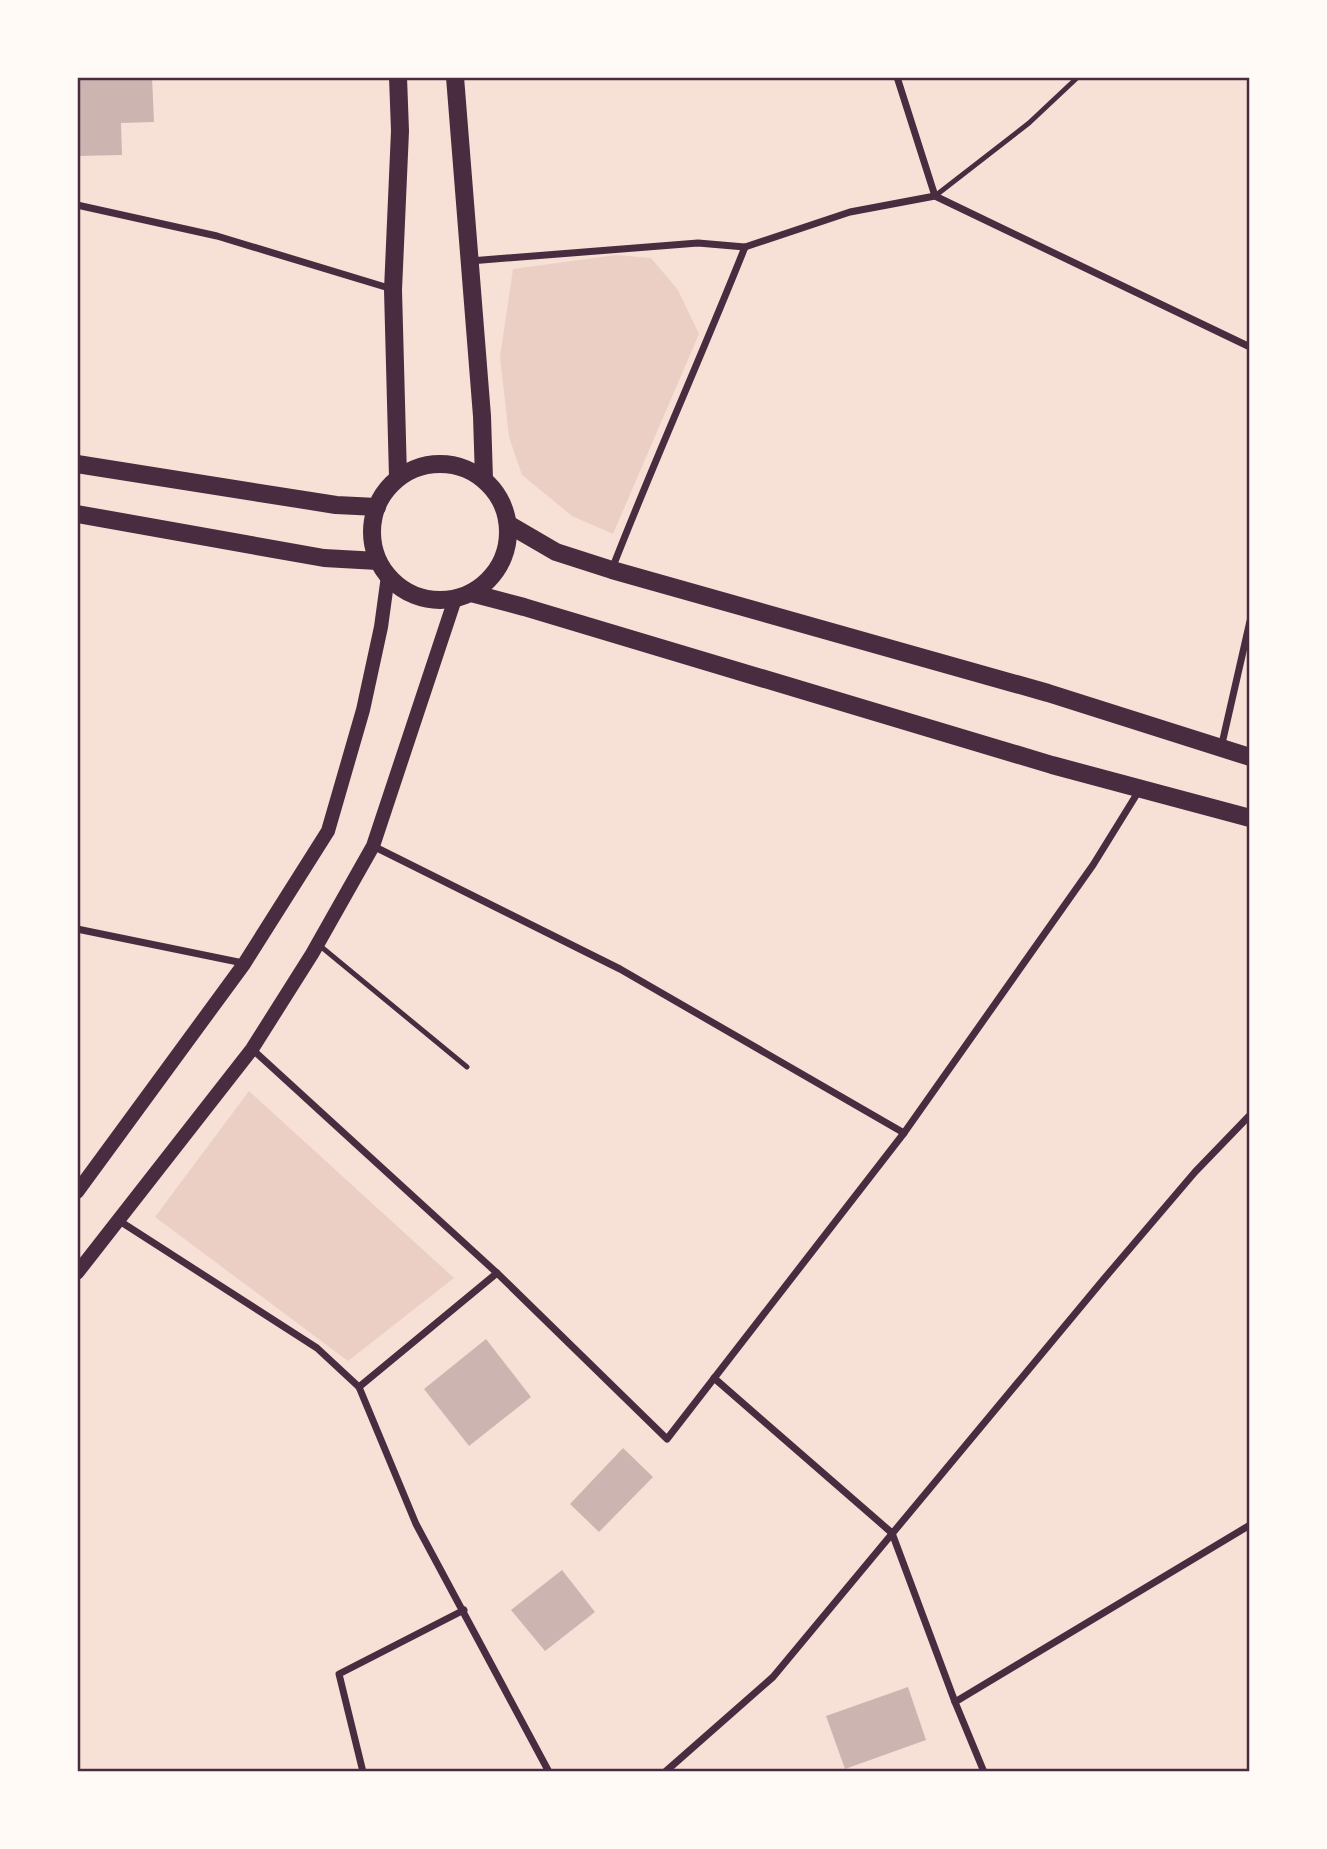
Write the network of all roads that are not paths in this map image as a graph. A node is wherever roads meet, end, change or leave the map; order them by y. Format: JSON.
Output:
{"nodes":[{"id":1,"x":398,"y":77,"type":"edge"},
{"id":2,"x":455,"y":77,"type":"edge"},
{"id":3,"x":897,"y":77,"type":"edge"},
{"id":4,"x":1078,"y":77,"type":"edge"},
{"id":5,"x":935,"y":195,"type":"junction"},
{"id":6,"x":77,"y":205,"type":"edge"},
{"id":7,"x":745,"y":247,"type":"junction"},
{"id":8,"x":469,"y":261,"type":"junction"},
{"id":9,"x":393,"y":290,"type":"junction"},
{"id":10,"x":1250,"y":347,"type":"edge"},
{"id":11,"x":77,"y":464,"type":"edge"},
{"id":12,"x":398,"y":477,"type":"junction"},
{"id":13,"x":484,"y":479,"type":"junction"},
{"id":14,"x":377,"y":507,"type":"junction"},
{"id":15,"x":77,"y":514,"type":"edge"},
{"id":16,"x":508,"y":524,"type":"junction"},
{"id":17,"x":378,"y":561,"type":"junction"},
{"id":18,"x":612,"y":569,"type":"junction"},
{"id":19,"x":388,"y":576,"type":"junction"},
{"id":20,"x":463,"y":596,"type":"junction"},
{"id":21,"x":1250,"y":621,"type":"edge"},
{"id":22,"x":1221,"y":749,"type":"junction"},
{"id":23,"x":1250,"y":757,"type":"edge"},
{"id":24,"x":1140,"y":789,"type":"junction"},
{"id":25,"x":1250,"y":818,"type":"edge"},
{"id":26,"x":373,"y":846,"type":"junction"},
{"id":27,"x":77,"y":929,"type":"edge"},
{"id":28,"x":317,"y":944,"type":"junction"},
{"id":29,"x":244,"y":964,"type":"junction"},
{"id":30,"x":252,"y":1049,"type":"junction"},
{"id":31,"x":467,"y":1067,"type":"dead end"},
{"id":32,"x":1250,"y":1115,"type":"edge"},
{"id":33,"x":904,"y":1133,"type":"junction"},
{"id":34,"x":77,"y":1192,"type":"edge"},
{"id":35,"x":118,"y":1220,"type":"junction"},
{"id":36,"x":77,"y":1273,"type":"edge"},
{"id":37,"x":497,"y":1273,"type":"junction"},
{"id":38,"x":714,"y":1378,"type":"junction"},
{"id":39,"x":359,"y":1387,"type":"junction"},
{"id":40,"x":1250,"y":1525,"type":"edge"},
{"id":41,"x":892,"y":1533,"type":"junction"},
{"id":42,"x":464,"y":1610,"type":"junction"},
{"id":43,"x":955,"y":1702,"type":"junction"},
{"id":44,"x":678,"y":1762,"type":"junction"},
{"id":45,"x":363,"y":1772,"type":"edge"},
{"id":46,"x":550,"y":1772,"type":"edge"},
{"id":47,"x":665,"y":1772,"type":"edge"},
{"id":48,"x":682,"y":1772,"type":"edge"},
{"id":49,"x":984,"y":1772,"type":"edge"}],
"edges":[{"from":1,"to":9,"type":"main road"},
{"from":2,"to":8,"type":"main road"},
{"from":3,"to":5,"type":"street"},
{"from":4,"to":5,"type":"lane"},
{"from":5,"to":7,"type":"street"},
{"from":5,"to":10,"type":"street"},
{"from":6,"to":9,"type":"street"},
{"from":7,"to":8,"type":"street"},
{"from":7,"to":18,"type":"street"},
{"from":8,"to":13,"type":"main road"},
{"from":9,"to":12,"type":"main road"},
{"from":11,"to":14,"type":"main road"},
{"from":12,"to":13,"type":"main road"},
{"from":12,"to":14,"type":"main road"},
{"from":13,"to":16,"type":"main road"},
{"from":14,"to":17,"type":"main road"},
{"from":15,"to":17,"type":"main road"},
{"from":16,"to":18,"type":"main road"},
{"from":16,"to":20,"type":"main road"},
{"from":17,"to":19,"type":"main road"},
{"from":18,"to":22,"type":"main road"},
{"from":19,"to":20,"type":"main road"},
{"from":19,"to":29,"type":"main road"},
{"from":20,"to":24,"type":"main road"},
{"from":20,"to":26,"type":"main road"},
{"from":21,"to":22,"type":"street"},
{"from":22,"to":23,"type":"main road"},
{"from":24,"to":25,"type":"main road"},
{"from":24,"to":33,"type":"street"},
{"from":26,"to":28,"type":"main road"},
{"from":26,"to":33,"type":"street"},
{"from":27,"to":29,"type":"street"},
{"from":28,"to":30,"type":"main road"},
{"from":28,"to":31,"type":"lane"},
{"from":29,"to":34,"type":"main road"},
{"from":30,"to":35,"type":"main road"},
{"from":30,"to":37,"type":"street"},
{"from":32,"to":41,"type":"street"},
{"from":33,"to":38,"type":"street"},
{"from":35,"to":36,"type":"main road"},
{"from":35,"to":39,"type":"street"},
{"from":37,"to":38,"type":"street"},
{"from":37,"to":39,"type":"street"},
{"from":38,"to":41,"type":"street"},
{"from":39,"to":42,"type":"street"},
{"from":40,"to":43,"type":"street"},
{"from":41,"to":43,"type":"street"},
{"from":41,"to":44,"type":"street"},
{"from":42,"to":45,"type":"street"},
{"from":42,"to":46,"type":"street"},
{"from":43,"to":49,"type":"street"},
{"from":44,"to":47,"type":"street"},
{"from":44,"to":48,"type":"street"}]}
